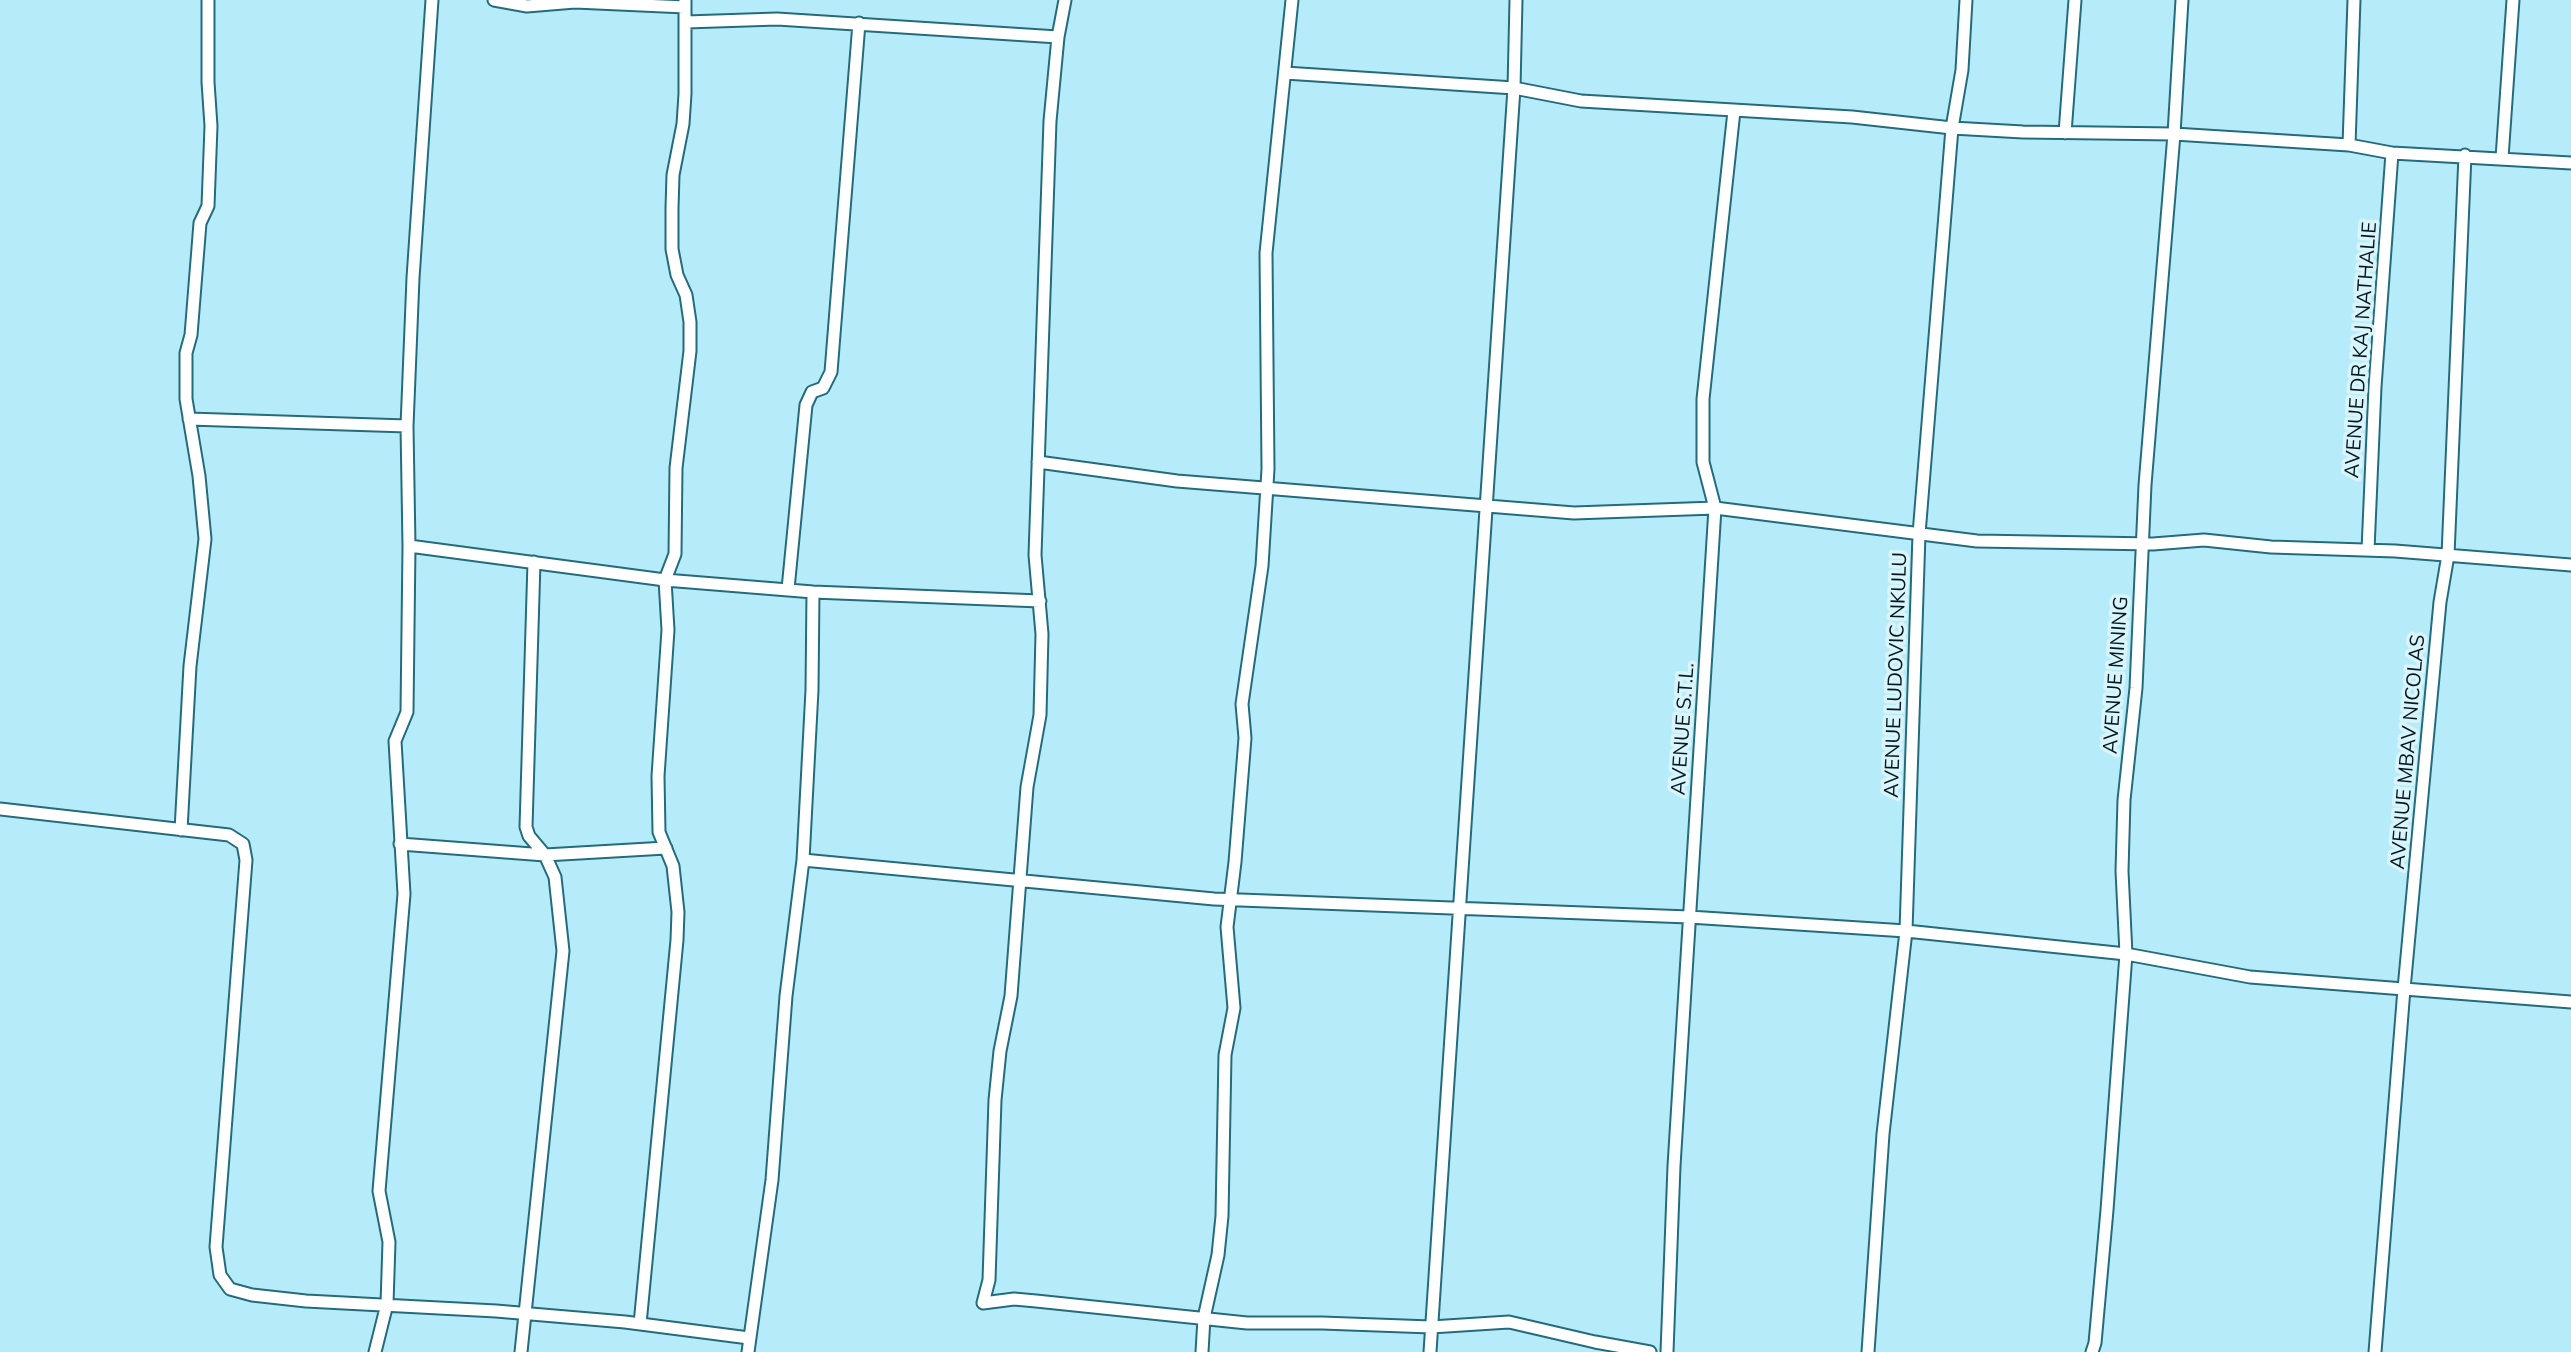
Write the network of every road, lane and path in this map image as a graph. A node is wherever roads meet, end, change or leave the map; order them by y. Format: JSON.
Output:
{"nodes":[{"id":1,"x":208,"y":0,"type":"edge"},
{"id":2,"x":432,"y":0,"type":"edge"},
{"id":3,"x":494,"y":0,"type":"edge"},
{"id":4,"x":1065,"y":0,"type":"edge"},
{"id":5,"x":1292,"y":0,"type":"edge"},
{"id":6,"x":1516,"y":0,"type":"edge"},
{"id":7,"x":1966,"y":0,"type":"edge"},
{"id":8,"x":2075,"y":0,"type":"edge"},
{"id":9,"x":2182,"y":0,"type":"edge"},
{"id":10,"x":2354,"y":0,"type":"edge"},
{"id":11,"x":2513,"y":0,"type":"edge"},
{"id":12,"x":685,"y":3,"type":"edge"},
{"id":13,"x":686,"y":22,"type":"junction"},
{"id":14,"x":859,"y":23,"type":"junction"},
{"id":15,"x":1058,"y":37,"type":"junction"},
{"id":16,"x":1285,"y":73,"type":"junction"},
{"id":17,"x":1514,"y":88,"type":"junction"},
{"id":18,"x":1734,"y":111,"type":"junction"},
{"id":19,"x":1952,"y":128,"type":"junction"},
{"id":20,"x":2065,"y":133,"type":"junction"},
{"id":21,"x":2174,"y":134,"type":"junction"},
{"id":22,"x":2349,"y":145,"type":"junction"},
{"id":23,"x":2392,"y":153,"type":"junction"},
{"id":24,"x":2465,"y":155,"type":"junction"},
{"id":25,"x":2502,"y":158,"type":"junction"},
{"id":26,"x":2571,"y":163,"type":"edge"},
{"id":27,"x":189,"y":419,"type":"junction"},
{"id":28,"x":407,"y":426,"type":"junction"},
{"id":29,"x":1038,"y":462,"type":"junction"},
{"id":30,"x":1266,"y":488,"type":"junction"},
{"id":31,"x":1486,"y":506,"type":"junction"},
{"id":32,"x":1715,"y":508,"type":"junction"},
{"id":33,"x":1919,"y":534,"type":"junction"},
{"id":34,"x":2142,"y":543,"type":"junction"},
{"id":35,"x":409,"y":546,"type":"junction"},
{"id":36,"x":2368,"y":550,"type":"junction"},
{"id":37,"x":2448,"y":555,"type":"junction"},
{"id":38,"x":534,"y":562,"type":"junction"},
{"id":39,"x":2571,"y":565,"type":"edge"},
{"id":40,"x":665,"y":580,"type":"junction"},
{"id":41,"x":788,"y":589,"type":"junction"},
{"id":42,"x":813,"y":592,"type":"junction"},
{"id":43,"x":1040,"y":601,"type":"junction"},
{"id":44,"x":0,"y":809,"type":"edge"},
{"id":45,"x":181,"y":830,"type":"junction"},
{"id":46,"x":400,"y":844,"type":"junction"},
{"id":47,"x":666,"y":848,"type":"junction"},
{"id":48,"x":545,"y":855,"type":"junction"},
{"id":49,"x":803,"y":860,"type":"junction"},
{"id":50,"x":1021,"y":881,"type":"junction"},
{"id":51,"x":1231,"y":900,"type":"junction"},
{"id":52,"x":1459,"y":908,"type":"junction"},
{"id":53,"x":1689,"y":917,"type":"junction"},
{"id":54,"x":1906,"y":931,"type":"junction"},
{"id":55,"x":2126,"y":954,"type":"junction"},
{"id":56,"x":2404,"y":989,"type":"junction"},
{"id":57,"x":2571,"y":1002,"type":"edge"},
{"id":58,"x":387,"y":1304,"type":"junction"},
{"id":59,"x":526,"y":1314,"type":"junction"},
{"id":60,"x":1204,"y":1318,"type":"junction"},
{"id":61,"x":640,"y":1324,"type":"junction"},
{"id":62,"x":1431,"y":1327,"type":"junction"},
{"id":63,"x":749,"y":1338,"type":"junction"},
{"id":64,"x":375,"y":1352,"type":"edge"},
{"id":65,"x":521,"y":1352,"type":"edge"},
{"id":66,"x":748,"y":1352,"type":"edge"},
{"id":67,"x":1202,"y":1352,"type":"edge"},
{"id":68,"x":1430,"y":1352,"type":"edge"},
{"id":69,"x":1650,"y":1352,"type":"edge"},
{"id":70,"x":1667,"y":1352,"type":"edge"},
{"id":71,"x":1868,"y":1352,"type":"edge"},
{"id":72,"x":2092,"y":1352,"type":"edge"},
{"id":73,"x":2375,"y":1352,"type":"edge"}],
"edges":[{"from":1,"to":27,"type":"street"},
{"from":2,"to":28,"type":"street"},
{"from":3,"to":12,"type":"street"},
{"from":4,"to":15,"type":"street"},
{"from":5,"to":16,"type":"street"},
{"from":6,"to":17,"type":"street"},
{"from":7,"to":19,"type":"street","name":"AVENUE LUDOVIC NKULU"},
{"from":8,"to":20,"type":"street"},
{"from":9,"to":21,"type":"street","name":"AVENUE MINING"},
{"from":10,"to":22,"type":"street"},
{"from":11,"to":25,"type":"street"},
{"from":12,"to":13,"type":"street"},
{"from":13,"to":14,"type":"street"},
{"from":13,"to":40,"type":"street"},
{"from":14,"to":15,"type":"street"},
{"from":14,"to":41,"type":"street"},
{"from":15,"to":29,"type":"street"},
{"from":16,"to":17,"type":"street"},
{"from":16,"to":30,"type":"street"},
{"from":17,"to":18,"type":"street"},
{"from":17,"to":31,"type":"street"},
{"from":18,"to":19,"type":"street"},
{"from":18,"to":32,"type":"street","name":"AVENUE S.T.L."},
{"from":19,"to":20,"type":"street"},
{"from":19,"to":33,"type":"street","name":"AVENUE LUDOVIC NKULU"},
{"from":20,"to":21,"type":"street"},
{"from":21,"to":22,"type":"street"},
{"from":21,"to":34,"type":"street","name":"AVENUE MINING"},
{"from":22,"to":23,"type":"street"},
{"from":23,"to":24,"type":"street"},
{"from":23,"to":36,"type":"street","name":"AVENUE DR KAJ NATHALIE"},
{"from":24,"to":25,"type":"street"},
{"from":24,"to":37,"type":"street","name":"AVENUE MBAV NICOLAS"},
{"from":25,"to":26,"type":"street"},
{"from":27,"to":28,"type":"street"},
{"from":27,"to":45,"type":"street"},
{"from":28,"to":35,"type":"street"},
{"from":29,"to":30,"type":"street"},
{"from":29,"to":43,"type":"street"},
{"from":30,"to":31,"type":"street"},
{"from":30,"to":51,"type":"street"},
{"from":31,"to":32,"type":"street"},
{"from":31,"to":52,"type":"street"},
{"from":32,"to":33,"type":"street"},
{"from":32,"to":53,"type":"street","name":"AVENUE S.T.L."},
{"from":33,"to":34,"type":"street"},
{"from":33,"to":54,"type":"street","name":"AVENUE LUDOVIC NKULU"},
{"from":34,"to":36,"type":"street"},
{"from":34,"to":55,"type":"street","name":"AVENUE MINING"},
{"from":35,"to":38,"type":"street"},
{"from":35,"to":46,"type":"street"},
{"from":36,"to":37,"type":"street"},
{"from":37,"to":39,"type":"street"},
{"from":37,"to":56,"type":"street","name":"AVENUE MBAV NICOLAS"},
{"from":38,"to":40,"type":"street"},
{"from":38,"to":48,"type":"street"},
{"from":40,"to":41,"type":"street"},
{"from":40,"to":47,"type":"street"},
{"from":41,"to":42,"type":"street"},
{"from":42,"to":43,"type":"street"},
{"from":42,"to":49,"type":"street"},
{"from":43,"to":50,"type":"street"},
{"from":44,"to":45,"type":"street"},
{"from":45,"to":58,"type":"street"},
{"from":46,"to":48,"type":"street"},
{"from":46,"to":58,"type":"street"},
{"from":47,"to":48,"type":"street"},
{"from":47,"to":61,"type":"street"},
{"from":48,"to":59,"type":"street"},
{"from":49,"to":50,"type":"street"},
{"from":49,"to":63,"type":"street"},
{"from":50,"to":51,"type":"street"},
{"from":50,"to":60,"type":"street"},
{"from":51,"to":52,"type":"street"},
{"from":51,"to":60,"type":"street"},
{"from":52,"to":53,"type":"street"},
{"from":52,"to":62,"type":"street"},
{"from":53,"to":54,"type":"street"},
{"from":53,"to":70,"type":"street","name":"AVENUE S.T.L."},
{"from":54,"to":55,"type":"street"},
{"from":54,"to":71,"type":"street","name":"AVENUE LUDOVIC NKULU"},
{"from":55,"to":56,"type":"street"},
{"from":55,"to":72,"type":"street","name":"AVENUE MINING"},
{"from":56,"to":57,"type":"street"},
{"from":56,"to":73,"type":"street","name":"AVENUE MBAV NICOLAS"},
{"from":58,"to":59,"type":"street"},
{"from":58,"to":64,"type":"street"},
{"from":59,"to":61,"type":"street"},
{"from":59,"to":65,"type":"street"},
{"from":60,"to":62,"type":"street"},
{"from":60,"to":67,"type":"street"},
{"from":61,"to":63,"type":"street"},
{"from":62,"to":68,"type":"street"},
{"from":62,"to":69,"type":"street"},
{"from":63,"to":66,"type":"street"}]}
